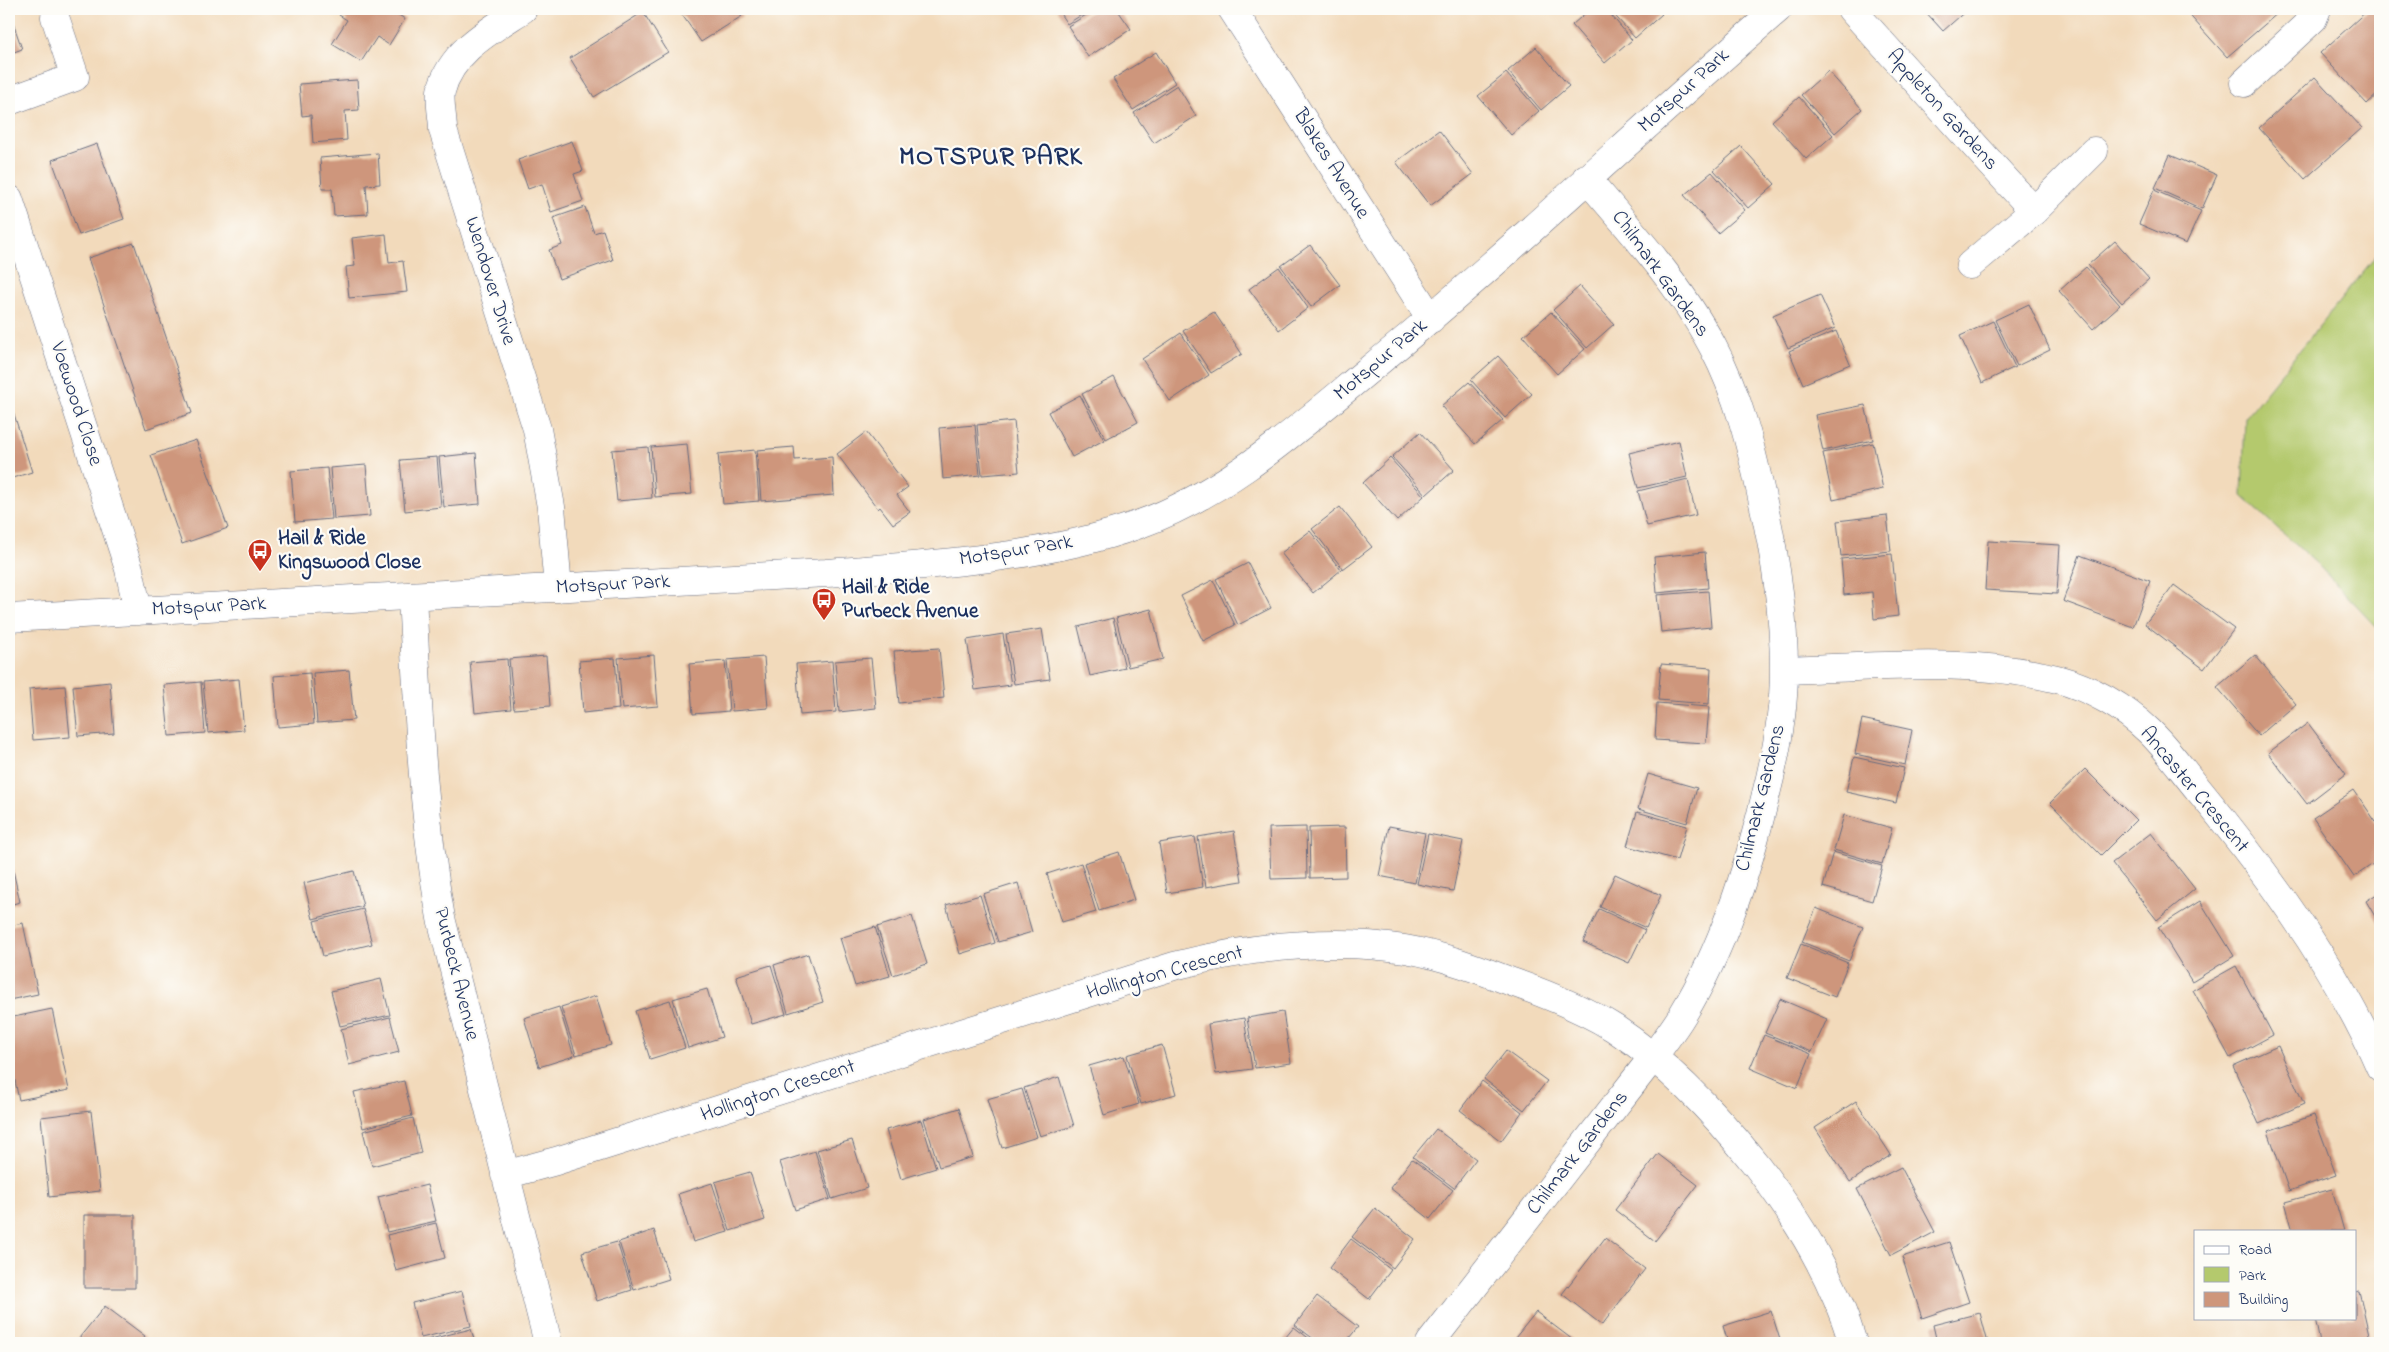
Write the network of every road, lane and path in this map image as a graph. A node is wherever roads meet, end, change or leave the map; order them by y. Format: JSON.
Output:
{"nodes":[{"id":1,"x":523,"y":9,"type":"edge"},
{"id":2,"x":1232,"y":9,"type":"edge"},
{"id":3,"x":1778,"y":9,"type":"edge"},
{"id":4,"x":1850,"y":9,"type":"edge"},
{"id":5,"x":2315,"y":14,"type":"edge"},
{"id":6,"x":55,"y":17,"type":"dead end"},
{"id":7,"x":2244,"y":83,"type":"dead end"},
{"id":8,"x":9,"y":101,"type":"edge"},
{"id":9,"x":2094,"y":151,"type":"dead end"},
{"id":10,"x":1586,"y":178,"type":"junction"},
{"id":11,"x":9,"y":199,"type":"edge"},
{"id":12,"x":2034,"y":211,"type":"junction"},
{"id":13,"x":1970,"y":266,"type":"dead end"},
{"id":14,"x":1431,"y":319,"type":"junction"},
{"id":15,"x":558,"y":588,"type":"junction"},
{"id":16,"x":412,"y":596,"type":"junction"},
{"id":17,"x":138,"y":611,"type":"junction"},
{"id":18,"x":9,"y":618,"type":"edge"},
{"id":19,"x":1784,"y":670,"type":"junction"},
{"id":20,"x":1653,"y":1057,"type":"junction"},
{"id":21,"x":2380,"y":1067,"type":"edge"},
{"id":22,"x":506,"y":1175,"type":"junction"},
{"id":23,"x":548,"y":1343,"type":"edge"},
{"id":24,"x":1430,"y":1343,"type":"edge"},
{"id":25,"x":1853,"y":1343,"type":"edge"}],
"edges":[{"from":1,"to":15,"type":"street","name":"Wendover Drive"},
{"from":2,"to":14,"type":"street","name":"Blakes Avenue"},
{"from":3,"to":10,"type":"street","name":"Motspur Park"},
{"from":4,"to":12,"type":"street","name":"Appleton Gardens"},
{"from":5,"to":7,"type":"street"},
{"from":6,"to":8,"type":"street"},
{"from":9,"to":12,"type":"street"},
{"from":10,"to":14,"type":"street","name":"Motspur Park"},
{"from":10,"to":19,"type":"street","name":"Chilmark Gardens"},
{"from":11,"to":17,"type":"street","name":"Voewood Close"},
{"from":12,"to":13,"type":"street"},
{"from":14,"to":15,"type":"street","name":"Motspur Park"},
{"from":15,"to":16,"type":"street","name":"Motspur Park"},
{"from":16,"to":17,"type":"street","name":"Motspur Park"},
{"from":16,"to":22,"type":"street","name":"Purbeck Avenue"},
{"from":17,"to":18,"type":"street","name":"Motspur Park"},
{"from":19,"to":20,"type":"street","name":"Chilmark Gardens"},
{"from":19,"to":21,"type":"street","name":"Ancaster Crescent"},
{"from":20,"to":22,"type":"street","name":"Hollington Crescent"},
{"from":20,"to":24,"type":"street","name":"Chilmark Gardens"},
{"from":20,"to":25,"type":"street","name":"Hollington Crescent"},
{"from":22,"to":23,"type":"street","name":"Purbeck Avenue"}]}
